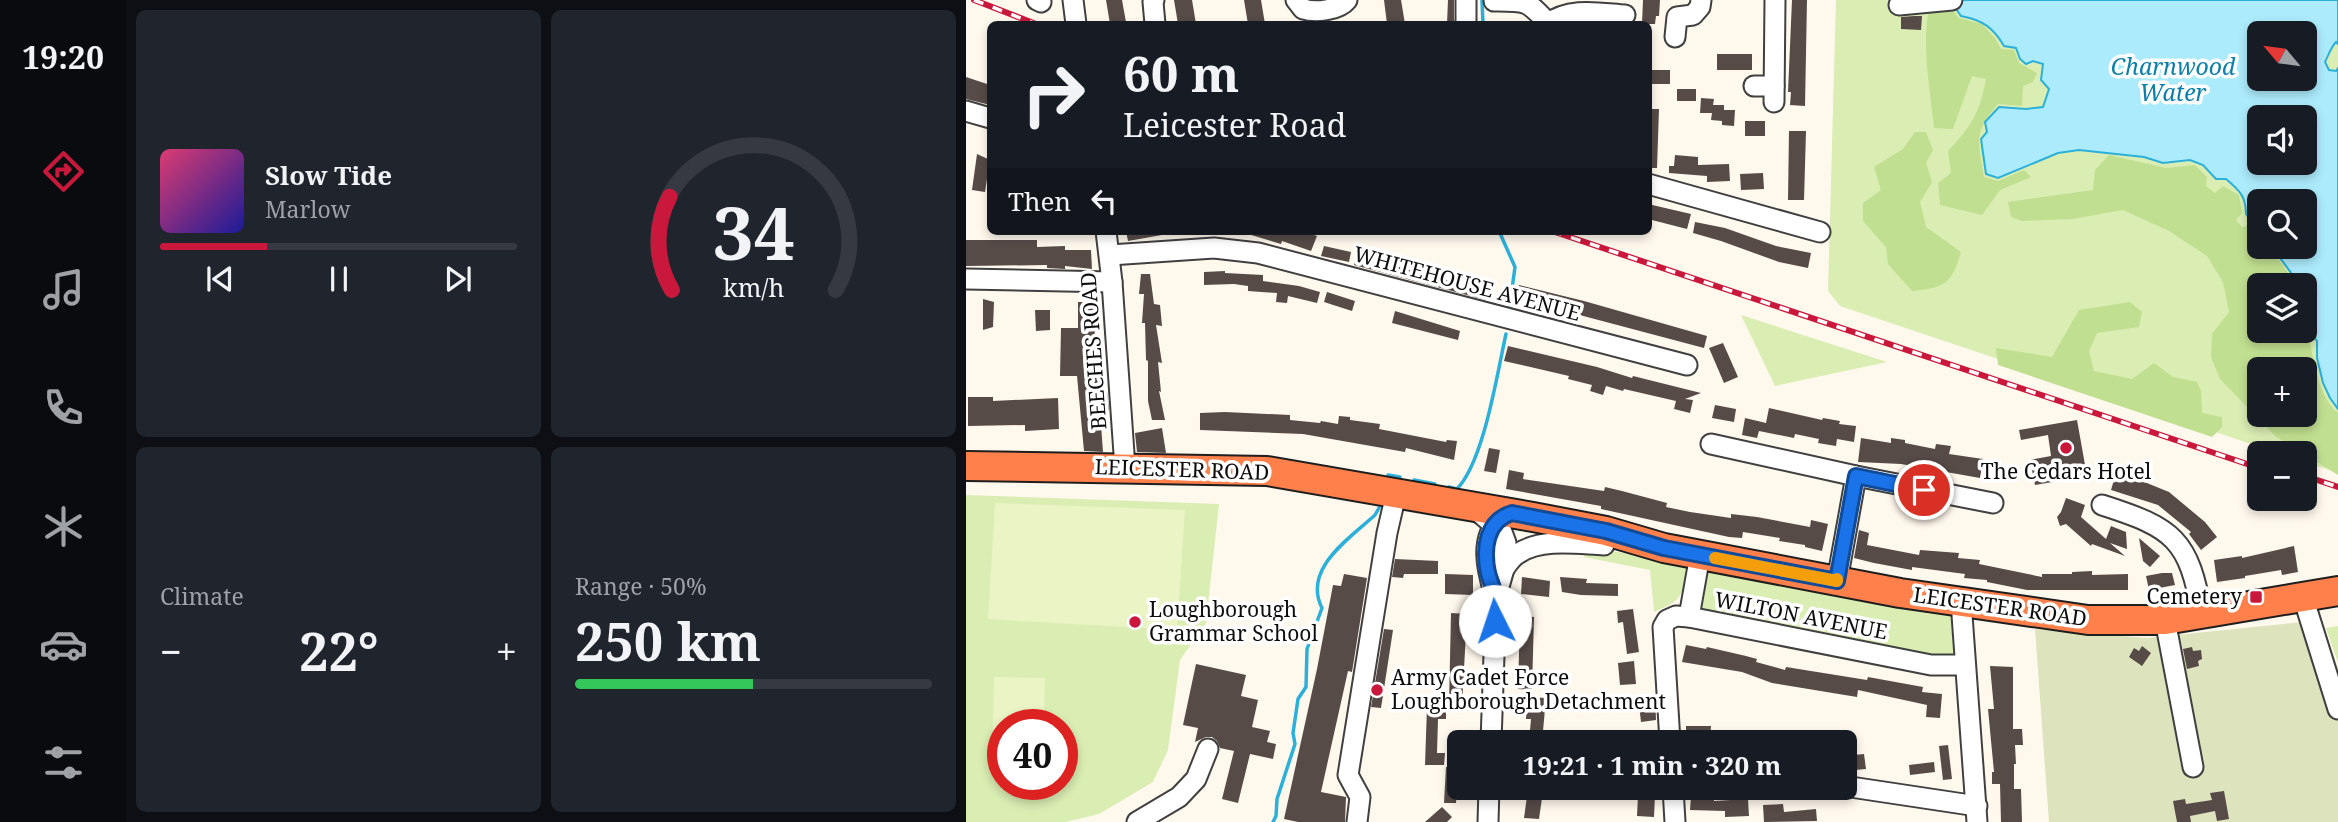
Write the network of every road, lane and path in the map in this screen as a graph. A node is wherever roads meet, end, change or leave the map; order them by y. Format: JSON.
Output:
{"nodes":[{"id":1,"x":1154,"y":0,"type":"edge"},
{"id":2,"x":1296,"y":0,"type":"edge"},
{"id":3,"x":1347,"y":0,"type":"edge"},
{"id":4,"x":1466,"y":0,"type":"edge"},
{"id":5,"x":1701,"y":0,"type":"edge"},
{"id":6,"x":1774,"y":0,"type":"edge"},
{"id":7,"x":1952,"y":0,"type":"edge"},
{"id":8,"x":1494,"y":1,"type":"edge"},
{"id":9,"x":1899,"y":5,"type":"dead end"},
{"id":10,"x":1625,"y":13,"type":"edge"},
{"id":11,"x":1155,"y":21,"type":"edge"},
{"id":12,"x":1466,"y":21,"type":"edge"},
{"id":13,"x":1546,"y":21,"type":"edge"},
{"id":14,"x":1552,"y":21,"type":"edge"},
{"id":15,"x":1675,"y":37,"type":"dead end"},
{"id":16,"x":1767,"y":91,"type":"dead end"},
{"id":17,"x":966,"y":111,"type":"edge"},
{"id":18,"x":987,"y":117,"type":"edge"},
{"id":19,"x":1652,"y":185,"type":"edge"},
{"id":20,"x":1813,"y":225,"type":"dead end"},
{"id":21,"x":1107,"y":235,"type":"edge"},
{"id":22,"x":1110,"y":255,"type":"junction"},
{"id":23,"x":966,"y":279,"type":"edge"},
{"id":24,"x":1112,"y":282,"type":"junction"},
{"id":25,"x":1687,"y":365,"type":"dead end"},
{"id":26,"x":1711,"y":444,"type":"dead end"},
{"id":27,"x":966,"y":466,"type":"edge"},
{"id":28,"x":1125,"y":468,"type":"junction"},
{"id":29,"x":1856,"y":476,"type":"junction"},
{"id":30,"x":1396,"y":494,"type":"junction"},
{"id":31,"x":1993,"y":503,"type":"dead end"},
{"id":32,"x":2102,"y":505,"type":"dead end"},
{"id":33,"x":1486,"y":521,"type":"junction"},
{"id":34,"x":1604,"y":545,"type":"junction"},
{"id":35,"x":1664,"y":548,"type":"junction"},
{"id":36,"x":1700,"y":555,"type":"junction"},
{"id":37,"x":1504,"y":569,"type":"junction"},
{"id":38,"x":1837,"y":581,"type":"junction"},
{"id":39,"x":2338,"y":592,"type":"edge"},
{"id":40,"x":1496,"y":597,"type":"junction"},
{"id":41,"x":2303,"y":597,"type":"junction"},
{"id":42,"x":1964,"y":604,"type":"junction"},
{"id":43,"x":2202,"y":615,"type":"junction"},
{"id":44,"x":1689,"y":617,"type":"junction"},
{"id":45,"x":2165,"y":620,"type":"junction"},
{"id":46,"x":1965,"y":665,"type":"junction"},
{"id":47,"x":2338,"y":709,"type":"edge"},
{"id":48,"x":1491,"y":730,"type":"edge"},
{"id":49,"x":1669,"y":730,"type":"edge"},
{"id":50,"x":1208,"y":749,"type":"dead end"},
{"id":51,"x":2193,"y":767,"type":"dead end"},
{"id":52,"x":1857,"y":789,"type":"edge"},
{"id":53,"x":1489,"y":800,"type":"edge"},
{"id":54,"x":1674,"y":800,"type":"edge"},
{"id":55,"x":1977,"y":814,"type":"edge"},
{"id":56,"x":1137,"y":822,"type":"edge"},
{"id":57,"x":1357,"y":822,"type":"edge"},
{"id":58,"x":1488,"y":822,"type":"edge"},
{"id":59,"x":1675,"y":822,"type":"edge"}],
"edges":[{"from":1,"to":11,"type":"street"},
{"from":2,"to":3,"type":"street"},
{"from":4,"to":12,"type":"street"},
{"from":5,"to":15,"type":"street"},
{"from":6,"to":16,"type":"street"},
{"from":7,"to":9,"type":"street"},
{"from":8,"to":13,"type":"street"},
{"from":10,"to":14,"type":"street"},
{"from":17,"to":18,"type":"street"},
{"from":19,"to":20,"type":"street"},
{"from":21,"to":22,"type":"street","name":"BEECHES ROAD"},
{"from":22,"to":24,"type":"street","name":"BEECHES ROAD"},
{"from":22,"to":25,"type":"street","name":"WHITEHOUSE AVENUE"},
{"from":23,"to":24,"type":"street"},
{"from":24,"to":28,"type":"street","name":"BEECHES ROAD"},
{"from":26,"to":29,"type":"street"},
{"from":27,"to":28,"type":"highway","name":"LEICESTER ROAD"},
{"from":28,"to":30,"type":"highway","name":"LEICESTER ROAD"},
{"from":29,"to":31,"type":"street"},
{"from":29,"to":38,"type":"street"},
{"from":30,"to":33,"type":"highway","name":"LEICESTER ROAD"},
{"from":30,"to":57,"type":"street"},
{"from":32,"to":43,"type":"street"},
{"from":33,"to":34,"type":"highway","name":"LEICESTER ROAD"},
{"from":33,"to":35,"type":"highway","name":"LEICESTER ROAD"},
{"from":33,"to":37,"type":"street"},
{"from":33,"to":40,"type":"street"},
{"from":34,"to":35,"type":"highway","name":"LEICESTER ROAD"},
{"from":34,"to":37,"type":"street"},
{"from":35,"to":36,"type":"highway","name":"LEICESTER ROAD"},
{"from":36,"to":38,"type":"highway","name":"LEICESTER ROAD"},
{"from":36,"to":44,"type":"street","name":"WILTON AVENUE"},
{"from":37,"to":40,"type":"street"},
{"from":38,"to":42,"type":"highway","name":"LEICESTER ROAD"},
{"from":39,"to":41,"type":"highway","name":"LEICESTER ROAD"},
{"from":40,"to":48,"type":"street"},
{"from":41,"to":43,"type":"highway","name":"LEICESTER ROAD"},
{"from":41,"to":47,"type":"street"},
{"from":42,"to":45,"type":"highway","name":"LEICESTER ROAD"},
{"from":42,"to":46,"type":"street"},
{"from":43,"to":45,"type":"highway","name":"LEICESTER ROAD"},
{"from":44,"to":46,"type":"street","name":"WILTON AVENUE"},
{"from":44,"to":49,"type":"street"},
{"from":45,"to":51,"type":"street"},
{"from":46,"to":55,"type":"street"},
{"from":50,"to":56,"type":"street"},
{"from":52,"to":55,"type":"street"},
{"from":53,"to":58,"type":"street"},
{"from":54,"to":59,"type":"street"}]}
